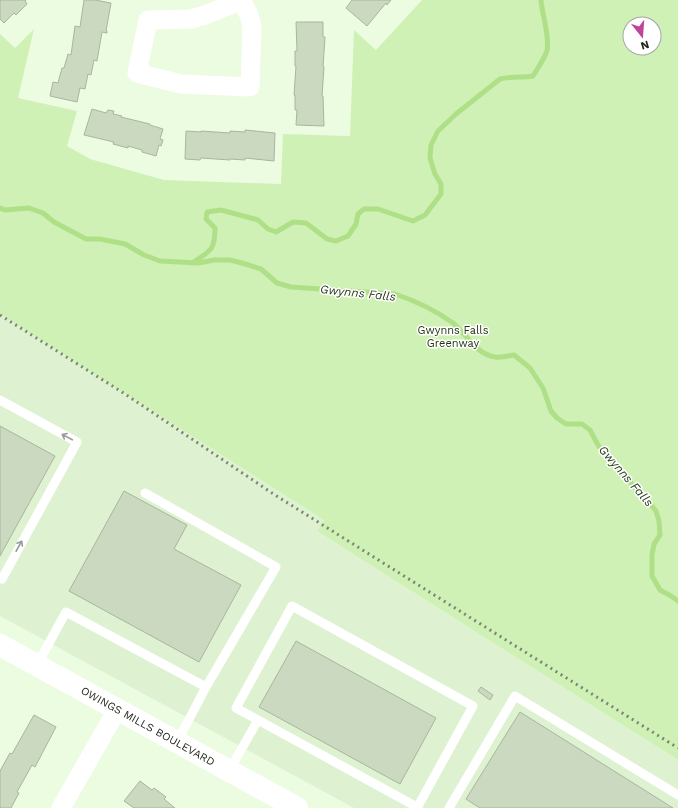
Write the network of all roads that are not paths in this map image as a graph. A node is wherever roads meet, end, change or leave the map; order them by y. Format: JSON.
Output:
{"nodes":[{"id":1,"x":243,"y":0,"type":"edge"},
{"id":2,"x":0,"y":400,"type":"edge"},
{"id":3,"x":145,"y":493,"type":"dead end"},
{"id":4,"x":0,"y":578,"type":"edge"},
{"id":5,"x":0,"y":645,"type":"edge"},
{"id":6,"x":37,"y":665,"type":"junction"},
{"id":7,"x":206,"y":687,"type":"junction"},
{"id":8,"x":117,"y":710,"type":"junction"},
{"id":9,"x":258,"y":720,"type":"junction"},
{"id":10,"x":177,"y":742,"type":"junction"},
{"id":11,"x":229,"y":771,"type":"junction"},
{"id":12,"x":678,"y":795,"type":"edge"},
{"id":13,"x":61,"y":808,"type":"edge"},
{"id":14,"x":297,"y":808,"type":"edge"},
{"id":15,"x":417,"y":808,"type":"edge"},
{"id":16,"x":449,"y":808,"type":"edge"}],
"edges":[{"from":1,"to":1,"type":"street"},
{"from":4,"to":2,"type":"lane","one_way":true},
{"from":3,"to":7,"type":"lane"},
{"from":5,"to":6,"type":"main road","name":"OWINGS MILLS BOULEVARD"},
{"from":6,"to":7,"type":"lane"},
{"from":6,"to":8,"type":"main road","name":"OWINGS MILLS BOULEVARD"},
{"from":7,"to":10,"type":"lane"},
{"from":8,"to":10,"type":"main road","name":"OWINGS MILLS BOULEVARD"},
{"from":8,"to":13,"type":"street"},
{"from":9,"to":11,"type":"lane"},
{"from":9,"to":15,"type":"lane"},
{"from":9,"to":15,"type":"lane"},
{"from":10,"to":11,"type":"main road","name":"OWINGS MILLS BOULEVARD"},
{"from":11,"to":14,"type":"main road","name":"OWINGS MILLS BOULEVARD"},
{"from":12,"to":16,"type":"lane"}]}
